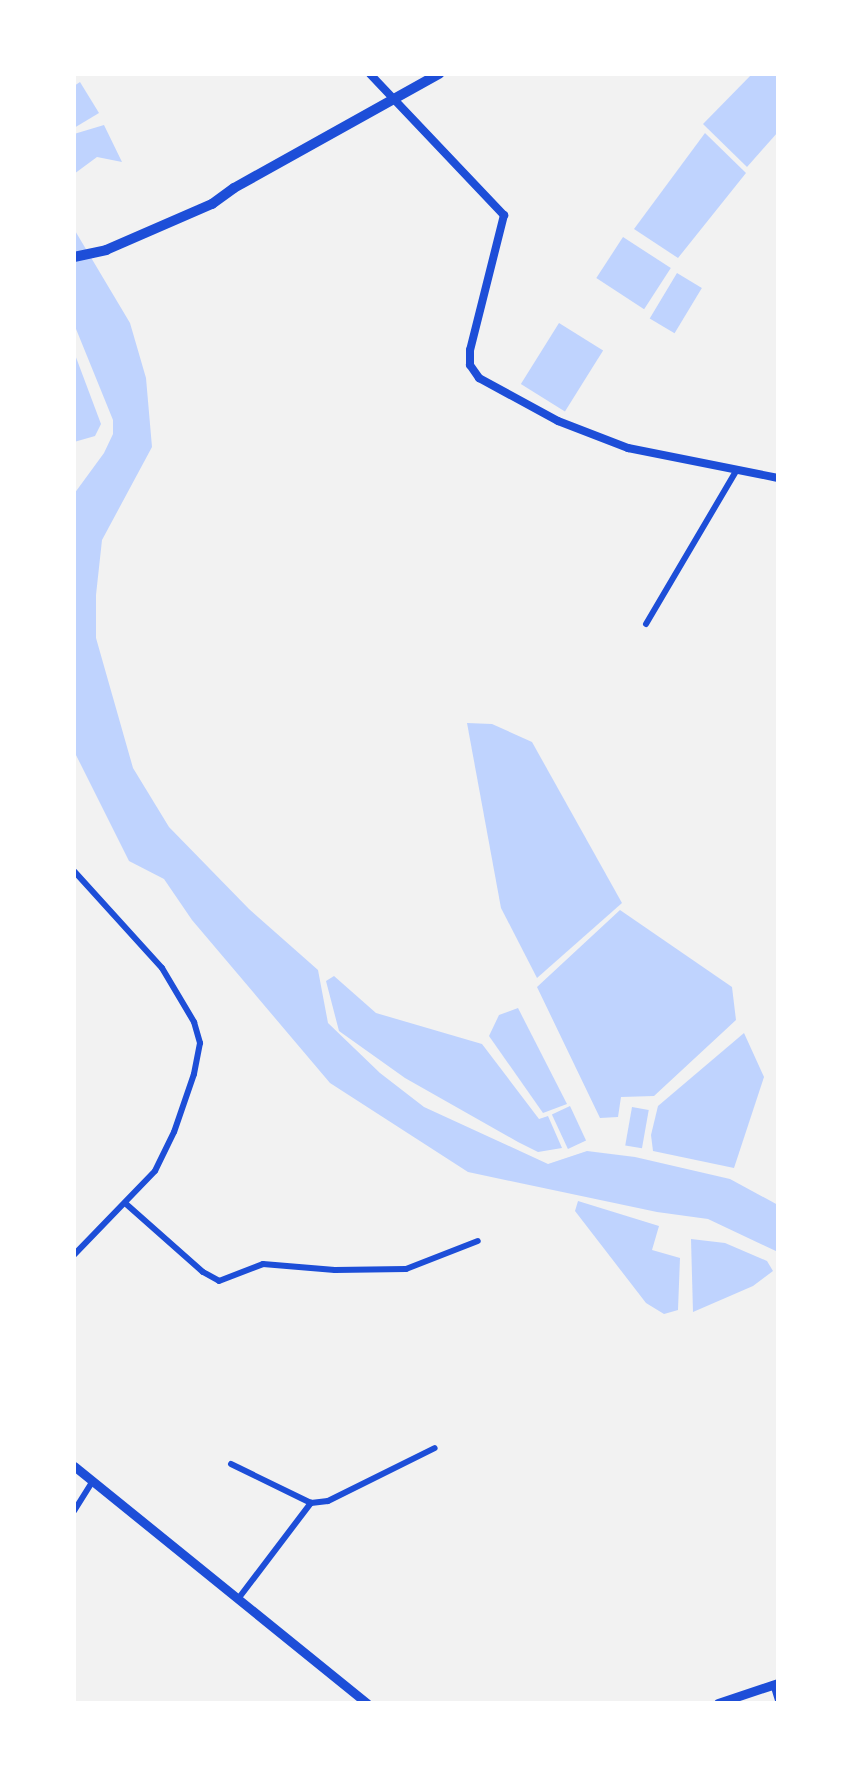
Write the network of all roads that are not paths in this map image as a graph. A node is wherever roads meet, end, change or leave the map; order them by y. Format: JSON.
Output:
{"nodes":[{"id":1,"x":370,"y":74,"type":"edge"},
{"id":2,"x":439,"y":74,"type":"edge"},
{"id":3,"x":390,"y":98,"type":"junction"},
{"id":4,"x":74,"y":257,"type":"edge"},
{"id":5,"x":736,"y":471,"type":"junction"},
{"id":6,"x":778,"y":478,"type":"edge"},
{"id":7,"x":646,"y":624,"type":"dead end"},
{"id":8,"x":74,"y":871,"type":"edge"},
{"id":9,"x":125,"y":1203,"type":"junction"},
{"id":10,"x":478,"y":1241,"type":"dead end"},
{"id":11,"x":74,"y":1255,"type":"edge"},
{"id":12,"x":435,"y":1448,"type":"dead end"},
{"id":13,"x":231,"y":1464,"type":"dead end"},
{"id":14,"x":74,"y":1466,"type":"edge"},
{"id":15,"x":93,"y":1481,"type":"junction"},
{"id":16,"x":311,"y":1503,"type":"junction"},
{"id":17,"x":74,"y":1511,"type":"edge"},
{"id":18,"x":238,"y":1599,"type":"junction"},
{"id":19,"x":776,"y":1684,"type":"edge"},
{"id":20,"x":778,"y":1700,"type":"edge"},
{"id":21,"x":367,"y":1703,"type":"edge"},
{"id":22,"x":718,"y":1703,"type":"edge"}],
"edges":[{"from":1,"to":3,"type":"street"},
{"from":2,"to":3,"type":"main road"},
{"from":3,"to":4,"type":"main road"},
{"from":3,"to":5,"type":"street"},
{"from":5,"to":6,"type":"street"},
{"from":5,"to":7,"type":"street"},
{"from":8,"to":9,"type":"street"},
{"from":9,"to":10,"type":"street"},
{"from":9,"to":11,"type":"street"},
{"from":12,"to":16,"type":"street"},
{"from":13,"to":16,"type":"street"},
{"from":14,"to":15,"type":"main road"},
{"from":15,"to":17,"type":"street"},
{"from":15,"to":18,"type":"main road"},
{"from":16,"to":18,"type":"street"},
{"from":18,"to":21,"type":"main road"},
{"from":19,"to":20,"type":"street"},
{"from":19,"to":22,"type":"main road"}]}
